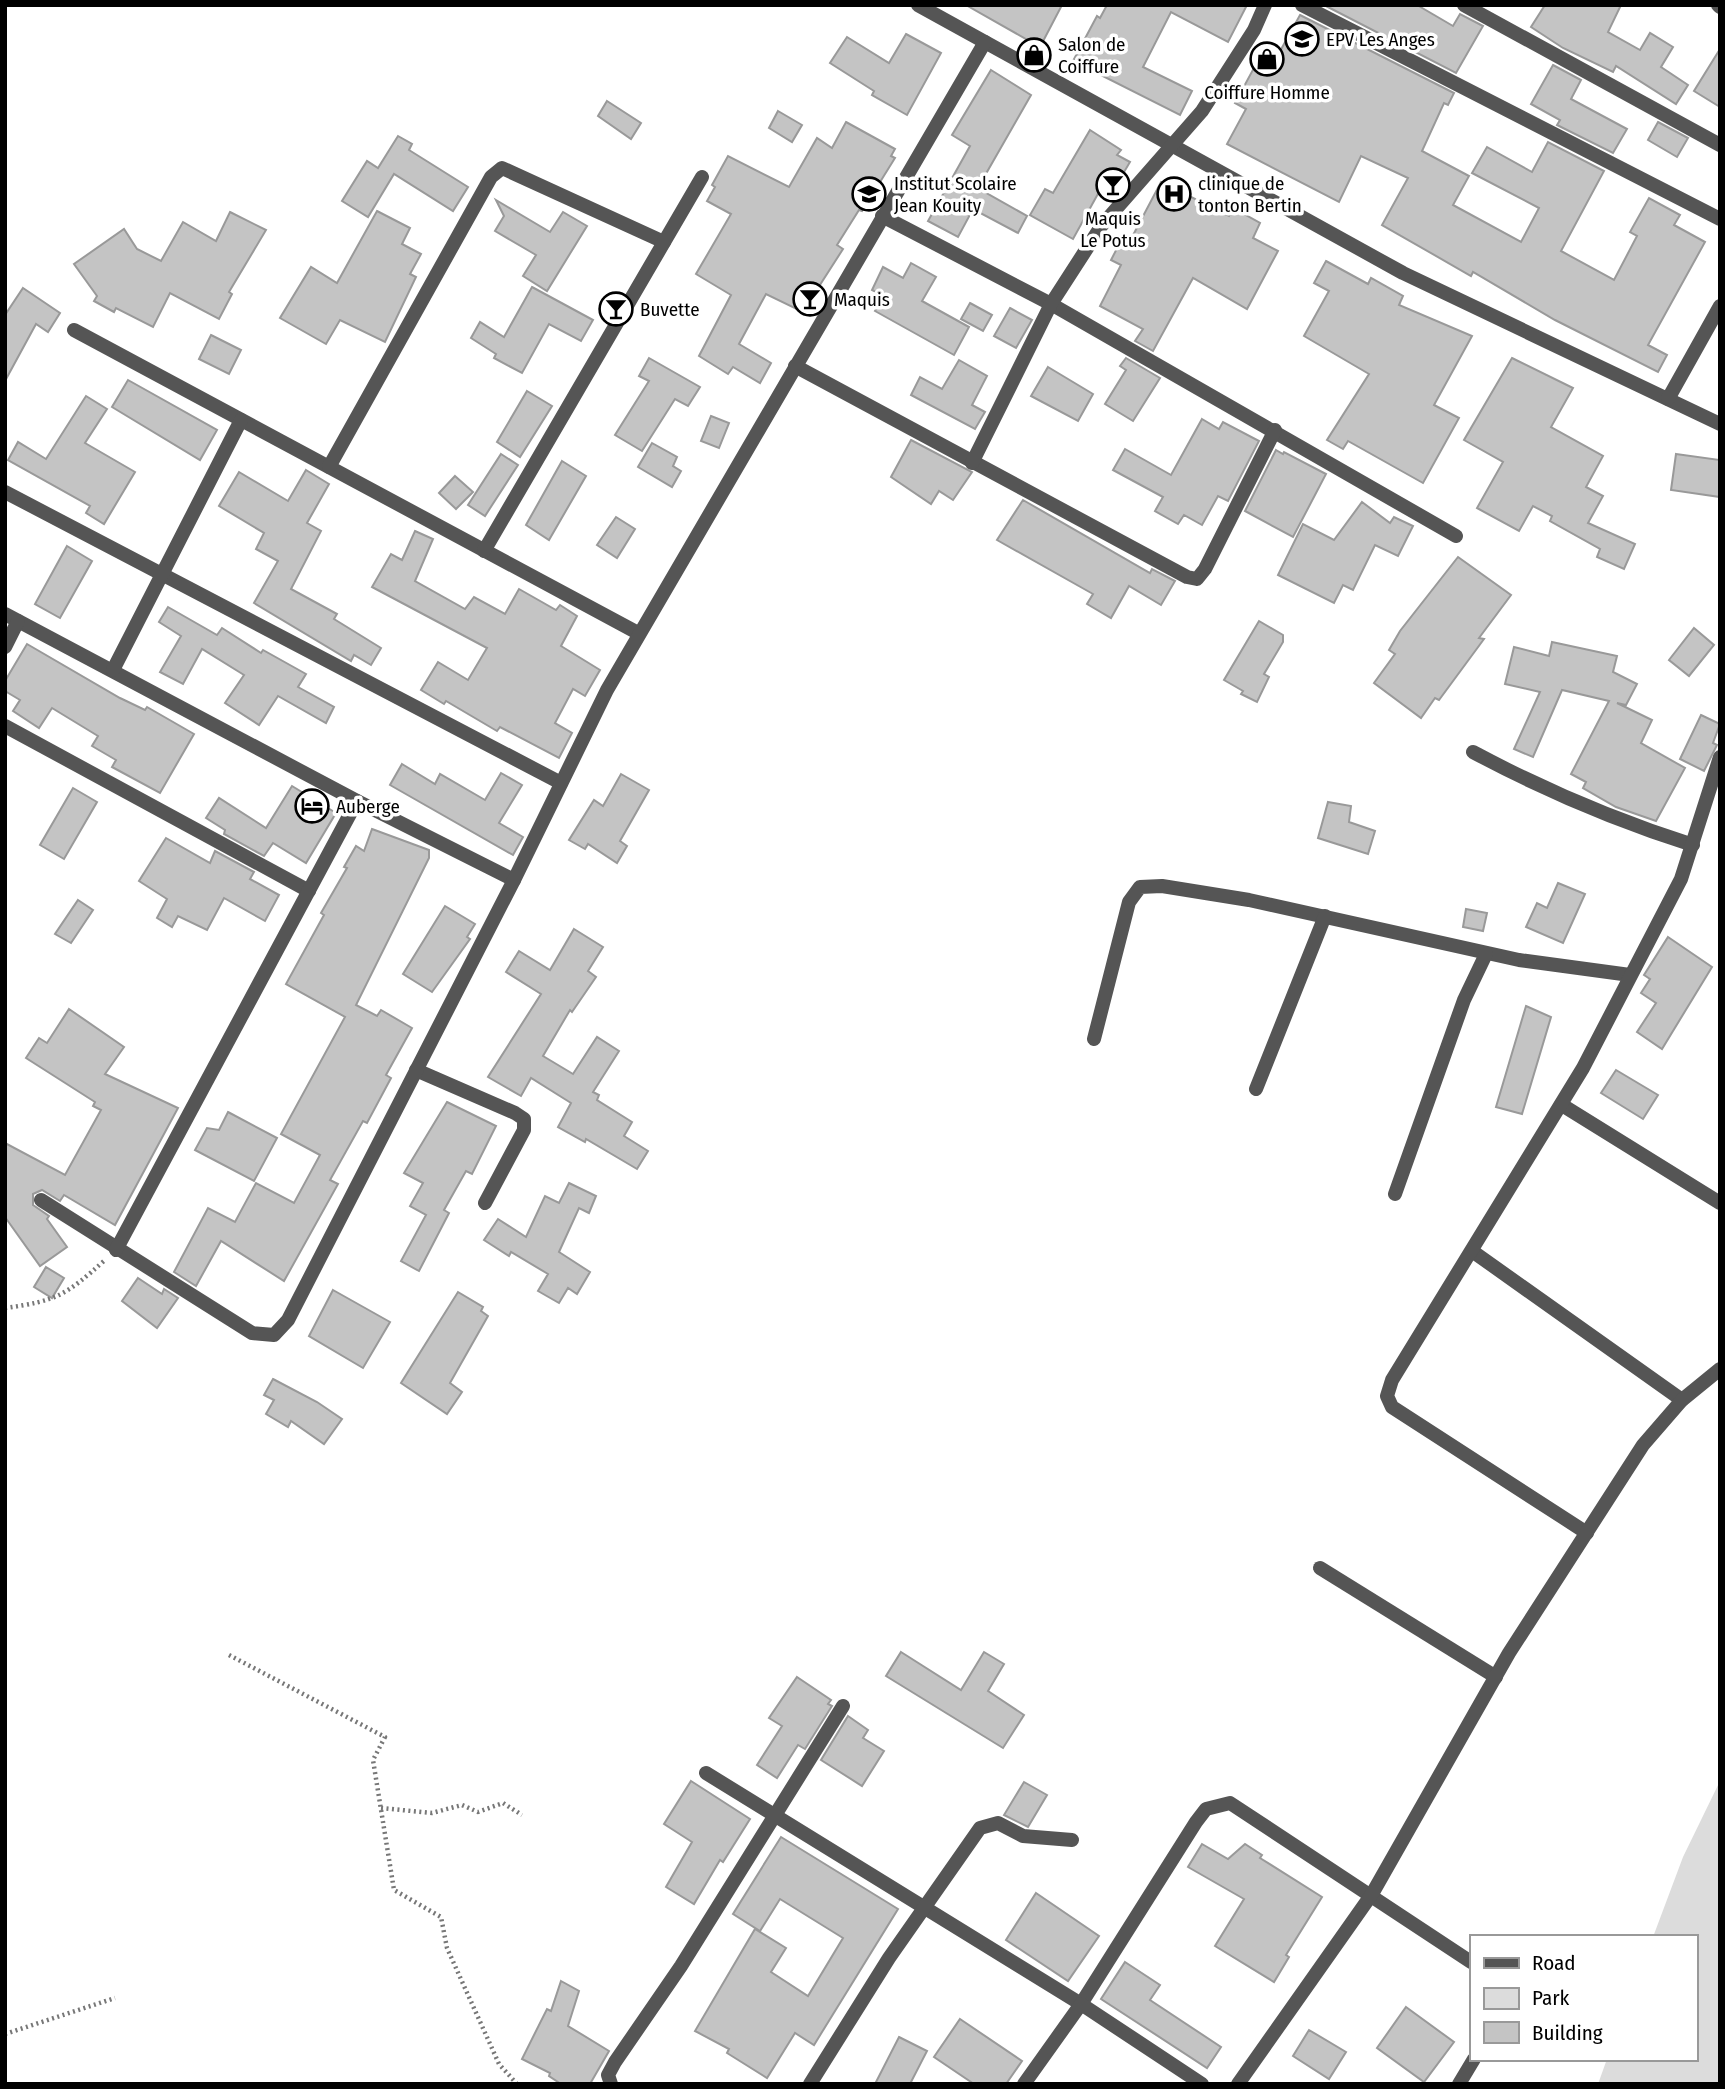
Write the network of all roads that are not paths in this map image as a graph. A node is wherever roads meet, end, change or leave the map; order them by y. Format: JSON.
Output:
{"nodes":[{"id":1,"x":918,"y":5,"type":"edge"},
{"id":2,"x":1265,"y":5,"type":"edge"},
{"id":3,"x":1302,"y":5,"type":"edge"},
{"id":4,"x":1464,"y":5,"type":"edge"},
{"id":5,"x":985,"y":42,"type":"junction"},
{"id":6,"x":1720,"y":145,"type":"edge"},
{"id":7,"x":1174,"y":147,"type":"junction"},
{"id":8,"x":702,"y":177,"type":"dead end"},
{"id":9,"x":882,"y":216,"type":"junction"},
{"id":10,"x":1720,"y":219,"type":"edge"},
{"id":11,"x":664,"y":242,"type":"junction"},
{"id":12,"x":1051,"y":304,"type":"junction"},
{"id":13,"x":1720,"y":306,"type":"edge"},
{"id":14,"x":74,"y":330,"type":"dead end"},
{"id":15,"x":794,"y":366,"type":"junction"},
{"id":16,"x":1668,"y":399,"type":"junction"},
{"id":17,"x":241,"y":420,"type":"junction"},
{"id":18,"x":1720,"y":424,"type":"edge"},
{"id":19,"x":1275,"y":430,"type":"junction"},
{"id":20,"x":972,"y":463,"type":"junction"},
{"id":21,"x":329,"y":467,"type":"junction"},
{"id":22,"x":5,"y":492,"type":"edge"},
{"id":23,"x":1456,"y":536,"type":"dead end"},
{"id":24,"x":484,"y":551,"type":"junction"},
{"id":25,"x":161,"y":575,"type":"junction"},
{"id":26,"x":12,"y":618,"type":"edge"},
{"id":27,"x":638,"y":633,"type":"junction"},
{"id":28,"x":5,"y":647,"type":"edge"},
{"id":29,"x":113,"y":670,"type":"junction"},
{"id":30,"x":5,"y":726,"type":"edge"},
{"id":31,"x":1473,"y":752,"type":"dead end"},
{"id":32,"x":1720,"y":757,"type":"edge"},
{"id":33,"x":561,"y":783,"type":"junction"},
{"id":34,"x":357,"y":801,"type":"junction"},
{"id":35,"x":1693,"y":845,"type":"junction"},
{"id":36,"x":514,"y":880,"type":"junction"},
{"id":37,"x":309,"y":891,"type":"junction"},
{"id":38,"x":1325,"y":916,"type":"junction"},
{"id":39,"x":1486,"y":954,"type":"junction"},
{"id":40,"x":1630,"y":975,"type":"junction"},
{"id":41,"x":1094,"y":1039,"type":"dead end"},
{"id":42,"x":416,"y":1070,"type":"junction"},
{"id":43,"x":1256,"y":1088,"type":"dead end"},
{"id":44,"x":1562,"y":1105,"type":"junction"},
{"id":45,"x":1395,"y":1194,"type":"dead end"},
{"id":46,"x":41,"y":1200,"type":"dead end"},
{"id":47,"x":485,"y":1203,"type":"dead end"},
{"id":48,"x":1720,"y":1203,"type":"edge"},
{"id":49,"x":116,"y":1250,"type":"junction"},
{"id":50,"x":1472,"y":1251,"type":"junction"},
{"id":51,"x":1720,"y":1369,"type":"edge"},
{"id":52,"x":1682,"y":1401,"type":"junction"},
{"id":53,"x":1587,"y":1533,"type":"junction"},
{"id":54,"x":1320,"y":1568,"type":"dead end"},
{"id":55,"x":1496,"y":1677,"type":"junction"},
{"id":56,"x":843,"y":1706,"type":"dead end"},
{"id":57,"x":706,"y":1773,"type":"dead end"},
{"id":58,"x":774,"y":1815,"type":"junction"},
{"id":59,"x":1072,"y":1840,"type":"dead end"},
{"id":60,"x":1372,"y":1894,"type":"junction"},
{"id":61,"x":924,"y":1907,"type":"junction"},
{"id":62,"x":1470,"y":1961,"type":"edge"},
{"id":63,"x":1081,"y":2004,"type":"junction"},
{"id":64,"x":1473,"y":2061,"type":"edge"},
{"id":65,"x":611,"y":2084,"type":"edge"},
{"id":66,"x":810,"y":2084,"type":"edge"},
{"id":67,"x":1024,"y":2084,"type":"edge"},
{"id":68,"x":1202,"y":2084,"type":"edge"},
{"id":69,"x":1238,"y":2084,"type":"edge"},
{"id":70,"x":1458,"y":2084,"type":"edge"}],
"edges":[{"from":1,"to":5,"type":"street"},
{"from":2,"to":7,"type":"street"},
{"from":3,"to":10,"type":"street"},
{"from":4,"to":6,"type":"street"},
{"from":5,"to":7,"type":"street"},
{"from":5,"to":9,"type":"street"},
{"from":7,"to":12,"type":"street"},
{"from":7,"to":16,"type":"street"},
{"from":8,"to":11,"type":"street"},
{"from":9,"to":12,"type":"street"},
{"from":9,"to":15,"type":"street"},
{"from":11,"to":21,"type":"street"},
{"from":11,"to":24,"type":"street"},
{"from":12,"to":19,"type":"street"},
{"from":12,"to":20,"type":"street"},
{"from":13,"to":16,"type":"street"},
{"from":14,"to":17,"type":"street"},
{"from":15,"to":20,"type":"street"},
{"from":15,"to":27,"type":"street"},
{"from":16,"to":18,"type":"street"},
{"from":17,"to":21,"type":"street"},
{"from":17,"to":25,"type":"street"},
{"from":19,"to":20,"type":"street"},
{"from":19,"to":23,"type":"street"},
{"from":21,"to":24,"type":"street"},
{"from":22,"to":25,"type":"street"},
{"from":24,"to":27,"type":"street"},
{"from":25,"to":29,"type":"street"},
{"from":25,"to":33,"type":"street"},
{"from":26,"to":28,"type":"street"},
{"from":26,"to":29,"type":"street"},
{"from":27,"to":33,"type":"street"},
{"from":29,"to":34,"type":"street"},
{"from":30,"to":37,"type":"street"},
{"from":31,"to":35,"type":"street"},
{"from":32,"to":35,"type":"street"},
{"from":33,"to":36,"type":"street"},
{"from":34,"to":36,"type":"street"},
{"from":34,"to":37,"type":"street"},
{"from":35,"to":40,"type":"street"},
{"from":36,"to":42,"type":"street"},
{"from":37,"to":49,"type":"street"},
{"from":38,"to":39,"type":"street"},
{"from":38,"to":41,"type":"street"},
{"from":38,"to":43,"type":"street"},
{"from":39,"to":40,"type":"street"},
{"from":39,"to":45,"type":"street"},
{"from":40,"to":44,"type":"street"},
{"from":42,"to":47,"type":"street"},
{"from":42,"to":49,"type":"street"},
{"from":44,"to":48,"type":"street"},
{"from":44,"to":50,"type":"street"},
{"from":46,"to":49,"type":"street"},
{"from":50,"to":52,"type":"street"},
{"from":50,"to":53,"type":"street"},
{"from":51,"to":52,"type":"street"},
{"from":52,"to":53,"type":"street"},
{"from":53,"to":55,"type":"street"},
{"from":54,"to":55,"type":"street"},
{"from":55,"to":60,"type":"street"},
{"from":56,"to":58,"type":"street"},
{"from":57,"to":58,"type":"street"},
{"from":58,"to":61,"type":"street"},
{"from":58,"to":65,"type":"street"},
{"from":59,"to":61,"type":"street"},
{"from":60,"to":62,"type":"street"},
{"from":60,"to":63,"type":"street"},
{"from":60,"to":69,"type":"street"},
{"from":61,"to":63,"type":"street"},
{"from":61,"to":66,"type":"street"},
{"from":63,"to":67,"type":"street"},
{"from":63,"to":68,"type":"street"},
{"from":64,"to":70,"type":"street"}]}
